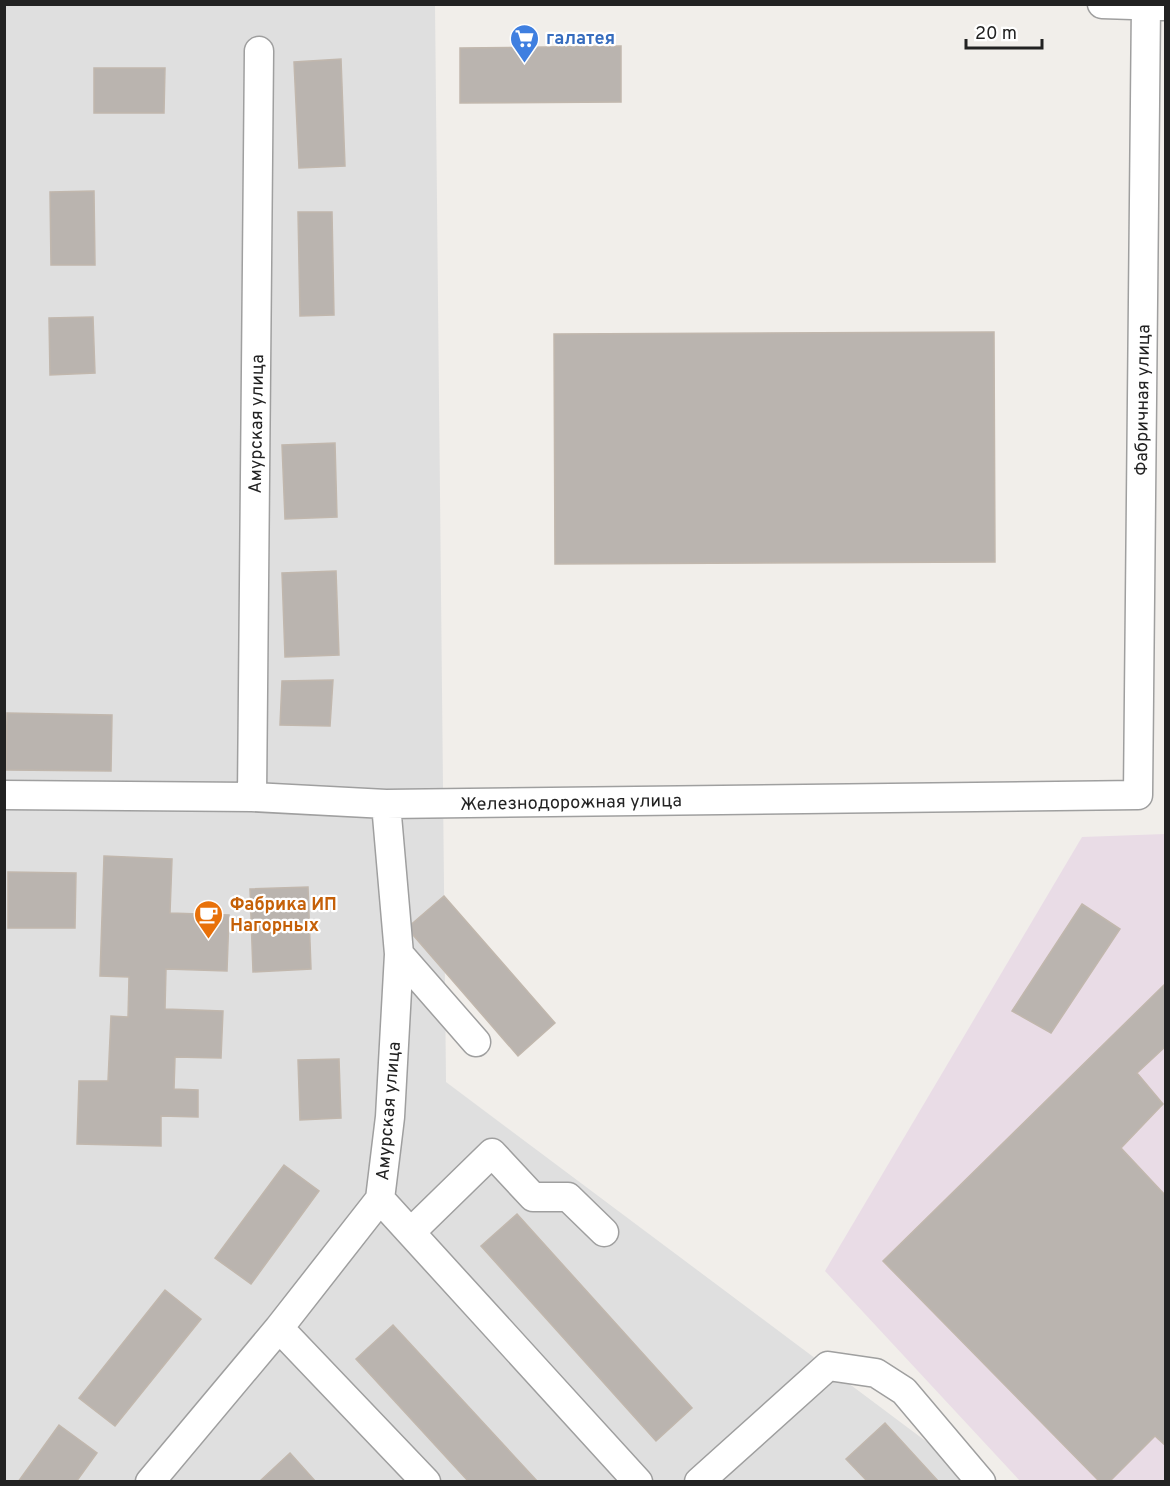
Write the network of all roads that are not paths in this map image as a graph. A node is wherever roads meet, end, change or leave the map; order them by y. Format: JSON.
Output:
{"nodes":[{"id":1,"x":1102,"y":4,"type":"edge"},
{"id":2,"x":1146,"y":5,"type":"edge"},
{"id":3,"x":1166,"y":6,"type":"edge"},
{"id":4,"x":259,"y":51,"type":"dead end"},
{"id":5,"x":4,"y":795,"type":"edge"},
{"id":6,"x":1138,"y":795,"type":"joint"},
{"id":7,"x":252,"y":797,"type":"junction"},
{"id":8,"x":386,"y":804,"type":"junction"},
{"id":9,"x":399,"y":954,"type":"junction"},
{"id":10,"x":477,"y":1042,"type":"dead end"},
{"id":11,"x":380,"y":1199,"type":"junction"},
{"id":12,"x":411,"y":1232,"type":"junction"},
{"id":13,"x":604,"y":1232,"type":"dead end"},
{"id":14,"x":279,"y":1328,"type":"junction"},
{"id":15,"x":165,"y":1476,"type":"edge"},
{"id":16,"x":426,"y":1482,"type":"edge"},
{"id":17,"x":638,"y":1482,"type":"edge"},
{"id":18,"x":699,"y":1482,"type":"edge"},
{"id":19,"x":981,"y":1482,"type":"edge"}],
"edges":[{"from":1,"to":2,"type":"street"},
{"from":2,"to":3,"type":"street"},
{"from":2,"to":6,"type":"street","name":"Фабричная улица"},
{"from":4,"to":7,"type":"street","name":"Амурская улица"},
{"from":5,"to":7,"type":"street","name":"Железнодорожная улица"},
{"from":6,"to":8,"type":"street","name":"Железнодорожная улица"},
{"from":7,"to":8,"type":"street","name":"Железнодорожная улица"},
{"from":8,"to":9,"type":"street","name":"Амурская улица"},
{"from":9,"to":10,"type":"street"},
{"from":9,"to":11,"type":"street","name":"Амурская улица"},
{"from":11,"to":12,"type":"street"},
{"from":11,"to":14,"type":"street","name":"Амурская улица"},
{"from":12,"to":13,"type":"street"},
{"from":12,"to":17,"type":"street"},
{"from":14,"to":15,"type":"street","name":"Амурская улица"},
{"from":14,"to":16,"type":"street"},
{"from":18,"to":19,"type":"street"}]}
